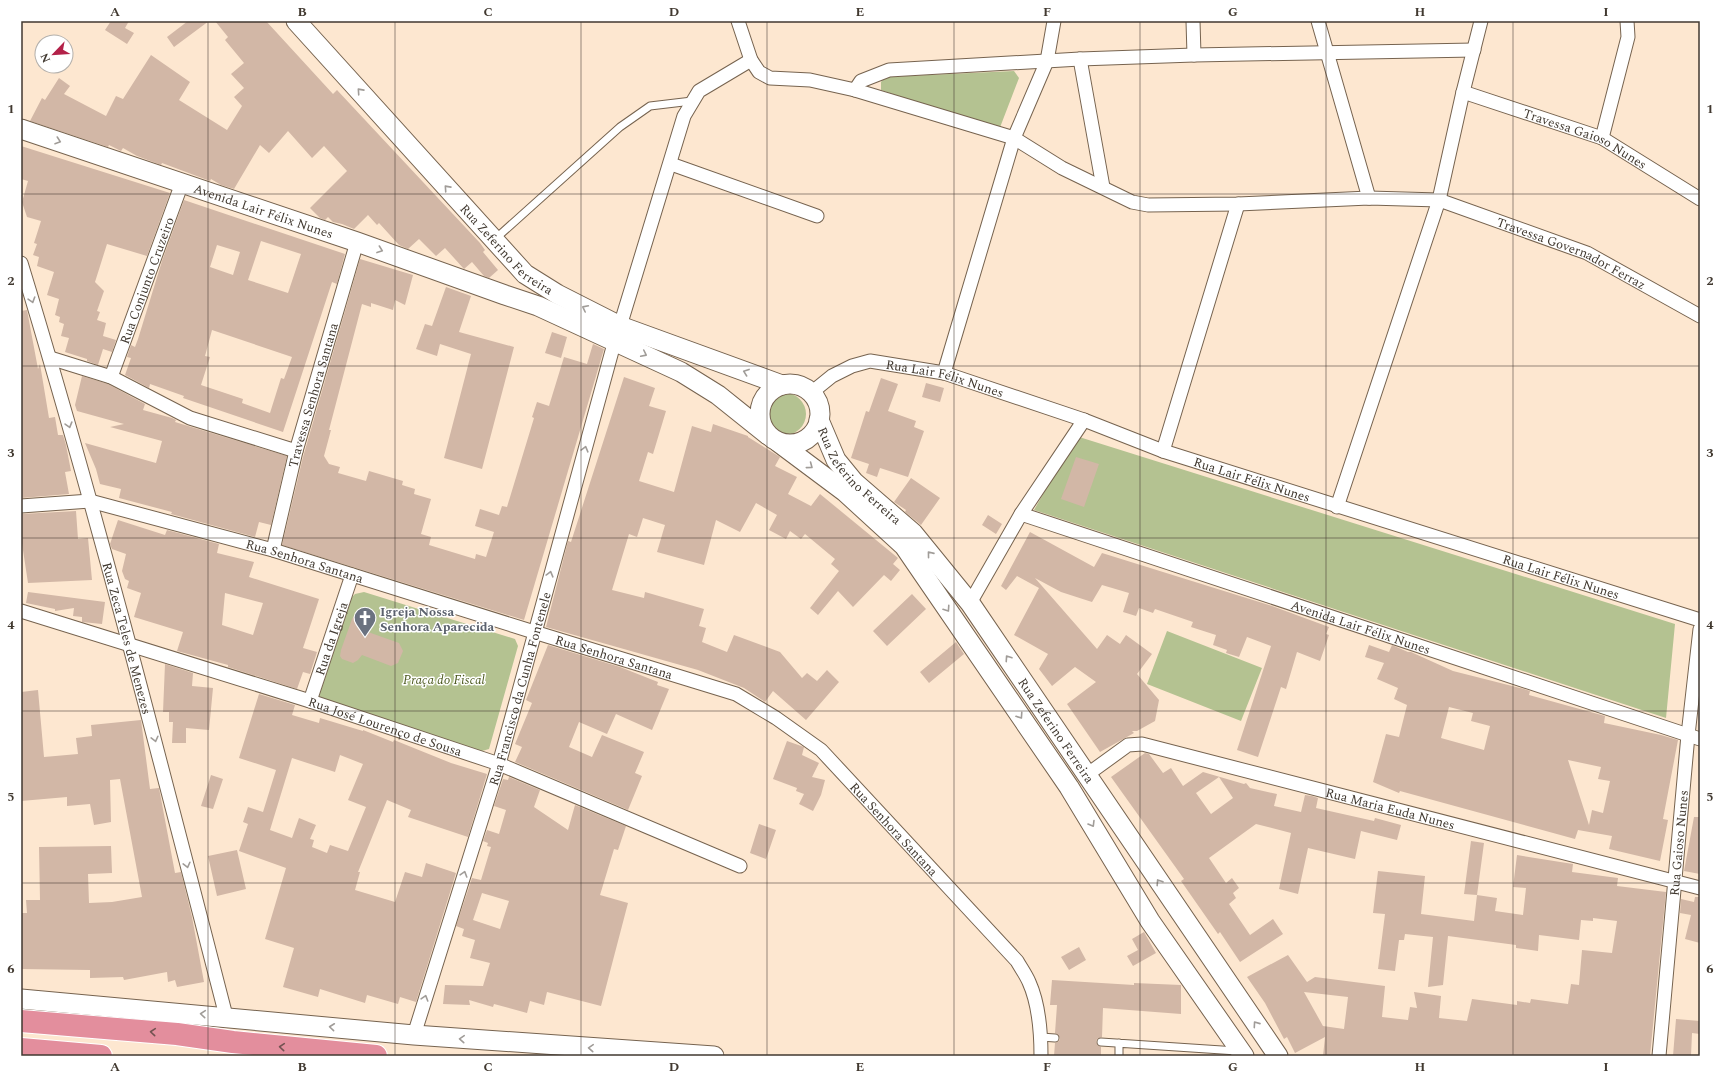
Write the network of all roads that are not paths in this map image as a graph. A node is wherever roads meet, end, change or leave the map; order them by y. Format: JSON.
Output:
{"nodes":[{"id":1,"x":296,"y":21,"type":"edge"},
{"id":2,"x":738,"y":21,"type":"edge"},
{"id":3,"x":1054,"y":21,"type":"edge"},
{"id":4,"x":1193,"y":21,"type":"edge"},
{"id":5,"x":1318,"y":21,"type":"edge"},
{"id":6,"x":1481,"y":21,"type":"edge"},
{"id":7,"x":1627,"y":21,"type":"edge"},
{"id":8,"x":1474,"y":50,"type":"junction"},
{"id":9,"x":1328,"y":52,"type":"junction"},
{"id":10,"x":1194,"y":55,"type":"junction"},
{"id":11,"x":1080,"y":59,"type":"junction"},
{"id":12,"x":751,"y":60,"type":"junction"},
{"id":13,"x":1047,"y":61,"type":"junction"},
{"id":14,"x":856,"y":90,"type":"junction"},
{"id":15,"x":1462,"y":92,"type":"junction"},
{"id":16,"x":692,"y":101,"type":"junction"},
{"id":17,"x":21,"y":129,"type":"edge"},
{"id":18,"x":1014,"y":138,"type":"junction"},
{"id":19,"x":1602,"y":138,"type":"junction"},
{"id":20,"x":671,"y":164,"type":"junction"},
{"id":21,"x":182,"y":183,"type":"junction"},
{"id":22,"x":1103,"y":187,"type":"junction"},
{"id":23,"x":1369,"y":198,"type":"junction"},
{"id":24,"x":1700,"y":199,"type":"edge"},
{"id":25,"x":1439,"y":200,"type":"junction"},
{"id":26,"x":1238,"y":204,"type":"junction"},
{"id":27,"x":817,"y":216,"type":"dead end"},
{"id":28,"x":494,"y":240,"type":"junction"},
{"id":29,"x":357,"y":242,"type":"junction"},
{"id":30,"x":21,"y":263,"type":"edge"},
{"id":31,"x":525,"y":274,"type":"junction"},
{"id":32,"x":505,"y":295,"type":"junction"},
{"id":33,"x":1700,"y":316,"type":"edge"},
{"id":34,"x":617,"y":333,"type":"junction"},
{"id":35,"x":50,"y":358,"type":"junction"},
{"id":36,"x":944,"y":373,"type":"junction"},
{"id":37,"x":111,"y":377,"type":"junction"},
{"id":38,"x":782,"y":385,"type":"junction"},
{"id":39,"x":811,"y":393,"type":"junction"},
{"id":40,"x":819,"y":420,"type":"junction"},
{"id":41,"x":1084,"y":420,"type":"junction"},
{"id":42,"x":773,"y":438,"type":"junction"},
{"id":43,"x":296,"y":451,"type":"junction"},
{"id":44,"x":1163,"y":451,"type":"junction"},
{"id":45,"x":90,"y":501,"type":"junction"},
{"id":46,"x":21,"y":506,"type":"edge"},
{"id":47,"x":1337,"y":507,"type":"junction"},
{"id":48,"x":1022,"y":514,"type":"junction"},
{"id":49,"x":273,"y":550,"type":"junction"},
{"id":50,"x":352,"y":575,"type":"junction"},
{"id":51,"x":970,"y":603,"type":"junction"},
{"id":52,"x":21,"y":611,"type":"edge"},
{"id":53,"x":1700,"y":620,"type":"edge"},
{"id":54,"x":1700,"y":629,"type":"edge"},
{"id":55,"x":534,"y":632,"type":"junction"},
{"id":56,"x":131,"y":647,"type":"junction"},
{"id":57,"x":1697,"y":685,"type":"edge"},
{"id":58,"x":310,"y":701,"type":"junction"},
{"id":59,"x":1694,"y":737,"type":"edge"},
{"id":60,"x":499,"y":764,"type":"junction"},
{"id":61,"x":1088,"y":774,"type":"junction"},
{"id":62,"x":740,"y":866,"type":"dead end"},
{"id":63,"x":1675,"y":882,"type":"junction"},
{"id":64,"x":1700,"y":888,"type":"edge"},
{"id":65,"x":1173,"y":904,"type":"junction"},
{"id":66,"x":1150,"y":921,"type":"junction"},
{"id":67,"x":21,"y":998,"type":"edge"},
{"id":68,"x":226,"y":1016,"type":"junction"},
{"id":69,"x":21,"y":1021,"type":"edge"},
{"id":70,"x":414,"y":1035,"type":"junction"},
{"id":71,"x":1041,"y":1037,"type":"junction"},
{"id":72,"x":1055,"y":1038,"type":"dead end"},
{"id":73,"x":1101,"y":1042,"type":"dead end"},
{"id":74,"x":1119,"y":1043,"type":"junction"},
{"id":75,"x":21,"y":1049,"type":"edge"},
{"id":76,"x":1242,"y":1054,"type":"edge"},
{"id":77,"x":101,"y":1056,"type":"edge"},
{"id":78,"x":376,"y":1056,"type":"edge"},
{"id":79,"x":714,"y":1056,"type":"edge"},
{"id":80,"x":1041,"y":1056,"type":"edge"},
{"id":81,"x":1119,"y":1056,"type":"edge"},
{"id":82,"x":1278,"y":1056,"type":"edge"},
{"id":83,"x":1659,"y":1056,"type":"edge"}],
"edges":[{"from":28,"to":1,"type":"main road","name":"Rua Zeferino Ferreira","one_way":true},
{"from":2,"to":12,"type":"street"},
{"from":3,"to":13,"type":"street"},
{"from":4,"to":10,"type":"street"},
{"from":5,"to":9,"type":"street"},
{"from":6,"to":8,"type":"street"},
{"from":7,"to":19,"type":"street"},
{"from":8,"to":9,"type":"street"},
{"from":8,"to":15,"type":"street"},
{"from":9,"to":10,"type":"street"},
{"from":9,"to":23,"type":"street"},
{"from":10,"to":11,"type":"street"},
{"from":11,"to":13,"type":"street"},
{"from":11,"to":22,"type":"street"},
{"from":12,"to":14,"type":"street","name":"Travessa Governador Ferraz"},
{"from":12,"to":16,"type":"street","name":"Rua Francisco da Cunha Fontenele"},
{"from":13,"to":14,"type":"street"},
{"from":13,"to":18,"type":"street"},
{"from":14,"to":18,"type":"street","name":"Travessa Governador Ferraz"},
{"from":15,"to":19,"type":"street","name":"Travessa Gaioso Nunes"},
{"from":15,"to":25,"type":"street"},
{"from":16,"to":20,"type":"street","name":"Rua Francisco da Cunha Fontenele"},
{"from":16,"to":28,"type":"lane"},
{"from":17,"to":21,"type":"main road","name":"Avenida Lair Félix Nunes","one_way":true},
{"from":18,"to":22,"type":"street","name":"Travessa Governador Ferraz"},
{"from":18,"to":36,"type":"street"},
{"from":19,"to":24,"type":"street","name":"Travessa Gaioso Nunes"},
{"from":20,"to":27,"type":"street"},
{"from":20,"to":34,"type":"street","name":"Rua Francisco da Cunha Fontenele"},
{"from":21,"to":29,"type":"main road","name":"Avenida Lair Félix Nunes"},
{"from":21,"to":37,"type":"street","name":"Rua Conjunto Cruzeiro"},
{"from":22,"to":26,"type":"street","name":"Travessa Governador Ferraz"},
{"from":23,"to":25,"type":"street","name":"Travessa Governador Ferraz"},
{"from":23,"to":26,"type":"street","name":"Travessa Governador Ferraz"},
{"from":25,"to":33,"type":"street","name":"Travessa Governador Ferraz"},
{"from":25,"to":47,"type":"street"},
{"from":26,"to":44,"type":"street"},
{"from":28,"to":31,"type":"main road","name":"Rua Zeferino Ferreira"},
{"from":29,"to":32,"type":"main road","name":"Avenida Lair Félix Nunes","one_way":true},
{"from":29,"to":43,"type":"street","name":"Travessa Senhora Santana"},
{"from":30,"to":35,"type":"street","name":"Rua Zeca Teles de Menezes","one_way":true},
{"from":31,"to":32,"type":"main road"},
{"from":34,"to":31,"type":"main road","name":"Rua Zeferino Ferreira","one_way":true},
{"from":32,"to":34,"type":"main road","name":"Rua Zeferino Ferreira"},
{"from":38,"to":34,"type":"main road","name":"Rua Zeferino Ferreira","one_way":true},
{"from":34,"to":42,"type":"main road","name":"Rua Zeferino Ferreira","one_way":true},
{"from":55,"to":34,"type":"street","name":"Rua Francisco da Cunha Fontenele","one_way":true},
{"from":35,"to":37,"type":"street"},
{"from":35,"to":45,"type":"street","name":"Rua Zeca Teles de Menezes","one_way":true},
{"from":36,"to":39,"type":"street","name":"Rua Lair Félix Nunes"},
{"from":36,"to":41,"type":"street","name":"Rua Lair Félix Nunes"},
{"from":37,"to":43,"type":"street"},
{"from":38,"to":39,"type":"main road"},
{"from":38,"to":42,"type":"main road"},
{"from":39,"to":40,"type":"main road"},
{"from":40,"to":42,"type":"main road"},
{"from":51,"to":40,"type":"main road","name":"Rua Zeferino Ferreira","one_way":true},
{"from":41,"to":44,"type":"street","name":"Rua Lair Félix Nunes"},
{"from":41,"to":48,"type":"street"},
{"from":42,"to":66,"type":"main road","name":"Rua Zeferino Ferreira","one_way":true},
{"from":43,"to":49,"type":"street","name":"Travessa Senhora Santana"},
{"from":44,"to":47,"type":"street","name":"Rua Lair Félix Nunes"},
{"from":45,"to":46,"type":"street","name":"Rua Senhora Santana"},
{"from":45,"to":49,"type":"street","name":"Rua Senhora Santana"},
{"from":45,"to":56,"type":"street","name":"Rua Zeca Teles de Menezes"},
{"from":47,"to":53,"type":"street","name":"Rua Lair Félix Nunes"},
{"from":48,"to":51,"type":"street"},
{"from":48,"to":59,"type":"street","name":"Avenida Lair Félix Nunes"},
{"from":49,"to":50,"type":"street","name":"Rua Senhora Santana"},
{"from":50,"to":55,"type":"street","name":"Rua Senhora Santana"},
{"from":50,"to":58,"type":"street","name":"Rua da Igreja"},
{"from":61,"to":51,"type":"main road","name":"Rua Zeferino Ferreira","one_way":true},
{"from":52,"to":56,"type":"street","name":"Rua José Lourenço de Sousa"},
{"from":54,"to":57,"type":"street","name":"Rua Gaioso Nunes"},
{"from":55,"to":60,"type":"street","name":"Rua Francisco da Cunha Fontenele"},
{"from":55,"to":71,"type":"street","name":"Rua Senhora Santana"},
{"from":56,"to":58,"type":"street","name":"Rua José Lourenço de Sousa"},
{"from":56,"to":68,"type":"street","name":"Rua Zeca Teles de Menezes","one_way":true},
{"from":57,"to":59,"type":"street","name":"Rua Gaioso Nunes"},
{"from":58,"to":60,"type":"street","name":"Rua José Lourenço de Sousa"},
{"from":59,"to":63,"type":"street","name":"Rua Gaioso Nunes"},
{"from":60,"to":62,"type":"street","name":"Rua José Lourenço de Sousa"},
{"from":70,"to":60,"type":"street","name":"Rua Francisco da Cunha Fontenele","one_way":true},
{"from":61,"to":63,"type":"street","name":"Rua Maria Euda Nunes"},
{"from":65,"to":61,"type":"main road","name":"Rua Zeferino Ferreira","one_way":true},
{"from":63,"to":64,"type":"street","name":"Rua Maria Euda Nunes"},
{"from":63,"to":83,"type":"street","name":"Rua Gaioso Nunes"},
{"from":65,"to":66,"type":"main road"},
{"from":82,"to":65,"type":"main road","name":"Rua Zeferino Ferreira","one_way":true},
{"from":66,"to":76,"type":"main road","name":"Rua Zeferino Ferreira"},
{"from":68,"to":67,"type":"main road","one_way":true},
{"from":70,"to":68,"type":"main road","one_way":true},
{"from":78,"to":69,"type":"highway","one_way":true},
{"from":79,"to":70,"type":"main road","one_way":true},
{"from":71,"to":72,"type":"lane"},
{"from":71,"to":80,"type":"street","name":"Rua Senhora Santana"},
{"from":73,"to":74,"type":"lane"},
{"from":74,"to":76,"type":"lane"},
{"from":74,"to":81,"type":"lane"},
{"from":75,"to":77,"type":"highway"}]}
